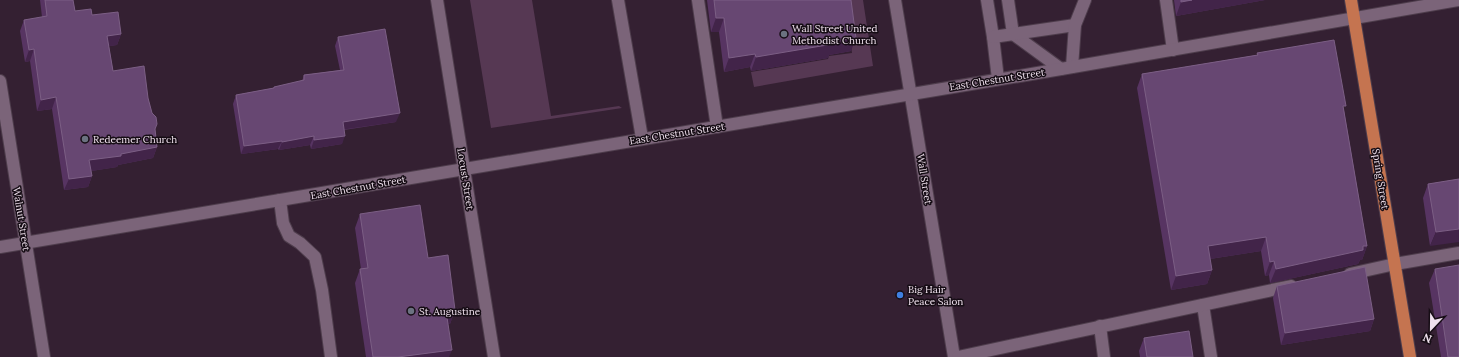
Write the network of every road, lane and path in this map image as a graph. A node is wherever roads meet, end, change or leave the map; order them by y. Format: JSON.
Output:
{"nodes":[{"id":1,"x":437,"y":0,"type":"edge"},
{"id":2,"x":618,"y":0,"type":"edge"},
{"id":3,"x":698,"y":0,"type":"edge"},
{"id":4,"x":895,"y":0,"type":"edge"},
{"id":5,"x":987,"y":0,"type":"edge"},
{"id":6,"x":1008,"y":0,"type":"edge"},
{"id":7,"x":1085,"y":0,"type":"edge"},
{"id":8,"x":1166,"y":0,"type":"edge"},
{"id":9,"x":1351,"y":0,"type":"edge"},
{"id":10,"x":1459,"y":0,"type":"edge"},
{"id":11,"x":1354,"y":19,"type":"junction"},
{"id":12,"x":1075,"y":25,"type":"junction"},
{"id":13,"x":1013,"y":34,"type":"junction"},
{"id":14,"x":993,"y":37,"type":"junction"},
{"id":15,"x":1173,"y":50,"type":"junction"},
{"id":16,"x":1066,"y":68,"type":"junction"},
{"id":17,"x":998,"y":79,"type":"junction"},
{"id":18,"x":0,"y":80,"type":"edge"},
{"id":19,"x":911,"y":93,"type":"junction"},
{"id":20,"x":717,"y":127,"type":"junction"},
{"id":21,"x":642,"y":138,"type":"junction"},
{"id":22,"x":464,"y":170,"type":"junction"},
{"id":23,"x":280,"y":200,"type":"junction"},
{"id":24,"x":26,"y":242,"type":"junction"},
{"id":25,"x":0,"y":247,"type":"edge"},
{"id":26,"x":1459,"y":253,"type":"edge"},
{"id":27,"x":1395,"y":264,"type":"junction"},
{"id":28,"x":1341,"y":276,"type":"edge"},
{"id":29,"x":1303,"y":284,"type":"edge"},
{"id":30,"x":1203,"y":305,"type":"junction"},
{"id":31,"x":1100,"y":326,"type":"junction"},
{"id":32,"x":44,"y":357,"type":"edge"},
{"id":33,"x":331,"y":357,"type":"edge"},
{"id":34,"x":494,"y":357,"type":"edge"},
{"id":35,"x":954,"y":357,"type":"edge"},
{"id":36,"x":958,"y":357,"type":"edge"},
{"id":37,"x":1104,"y":357,"type":"edge"},
{"id":38,"x":1212,"y":357,"type":"edge"},
{"id":39,"x":1410,"y":357,"type":"edge"}],
"edges":[{"from":1,"to":22,"type":"street","name":"Locust Street"},
{"from":2,"to":21,"type":"street"},
{"from":3,"to":20,"type":"street"},
{"from":4,"to":19,"type":"street","name":"Wall Street"},
{"from":5,"to":14,"type":"street"},
{"from":6,"to":13,"type":"street"},
{"from":7,"to":12,"type":"street"},
{"from":8,"to":15,"type":"street"},
{"from":9,"to":11,"type":"main road","name":"Spring Street"},
{"from":10,"to":11,"type":"street","name":"East Chestnut Street"},
{"from":11,"to":15,"type":"street","name":"East Chestnut Street"},
{"from":11,"to":27,"type":"main road","name":"Spring Street"},
{"from":12,"to":13,"type":"street"},
{"from":12,"to":16,"type":"street"},
{"from":13,"to":14,"type":"street"},
{"from":13,"to":16,"type":"street"},
{"from":14,"to":17,"type":"street"},
{"from":15,"to":16,"type":"street","name":"East Chestnut Street"},
{"from":16,"to":17,"type":"street","name":"East Chestnut Street"},
{"from":17,"to":19,"type":"street","name":"East Chestnut Street"},
{"from":18,"to":24,"type":"street","name":"Walnut Street"},
{"from":19,"to":20,"type":"street","name":"East Chestnut Street"},
{"from":19,"to":35,"type":"street","name":"Wall Street"},
{"from":20,"to":21,"type":"street","name":"East Chestnut Street"},
{"from":21,"to":22,"type":"street","name":"East Chestnut Street"},
{"from":22,"to":23,"type":"street","name":"East Chestnut Street"},
{"from":22,"to":34,"type":"street","name":"Locust Street"},
{"from":23,"to":24,"type":"street","name":"East Chestnut Street"},
{"from":23,"to":33,"type":"street"},
{"from":24,"to":25,"type":"street","name":"East Chestnut Street"},
{"from":24,"to":32,"type":"street","name":"Walnut Street"},
{"from":26,"to":27,"type":"street"},
{"from":27,"to":28,"type":"street"},
{"from":27,"to":39,"type":"main road","name":"Spring Street"},
{"from":29,"to":30,"type":"street"},
{"from":30,"to":31,"type":"street"},
{"from":30,"to":38,"type":"street"},
{"from":31,"to":36,"type":"street"},
{"from":31,"to":37,"type":"street"}]}
